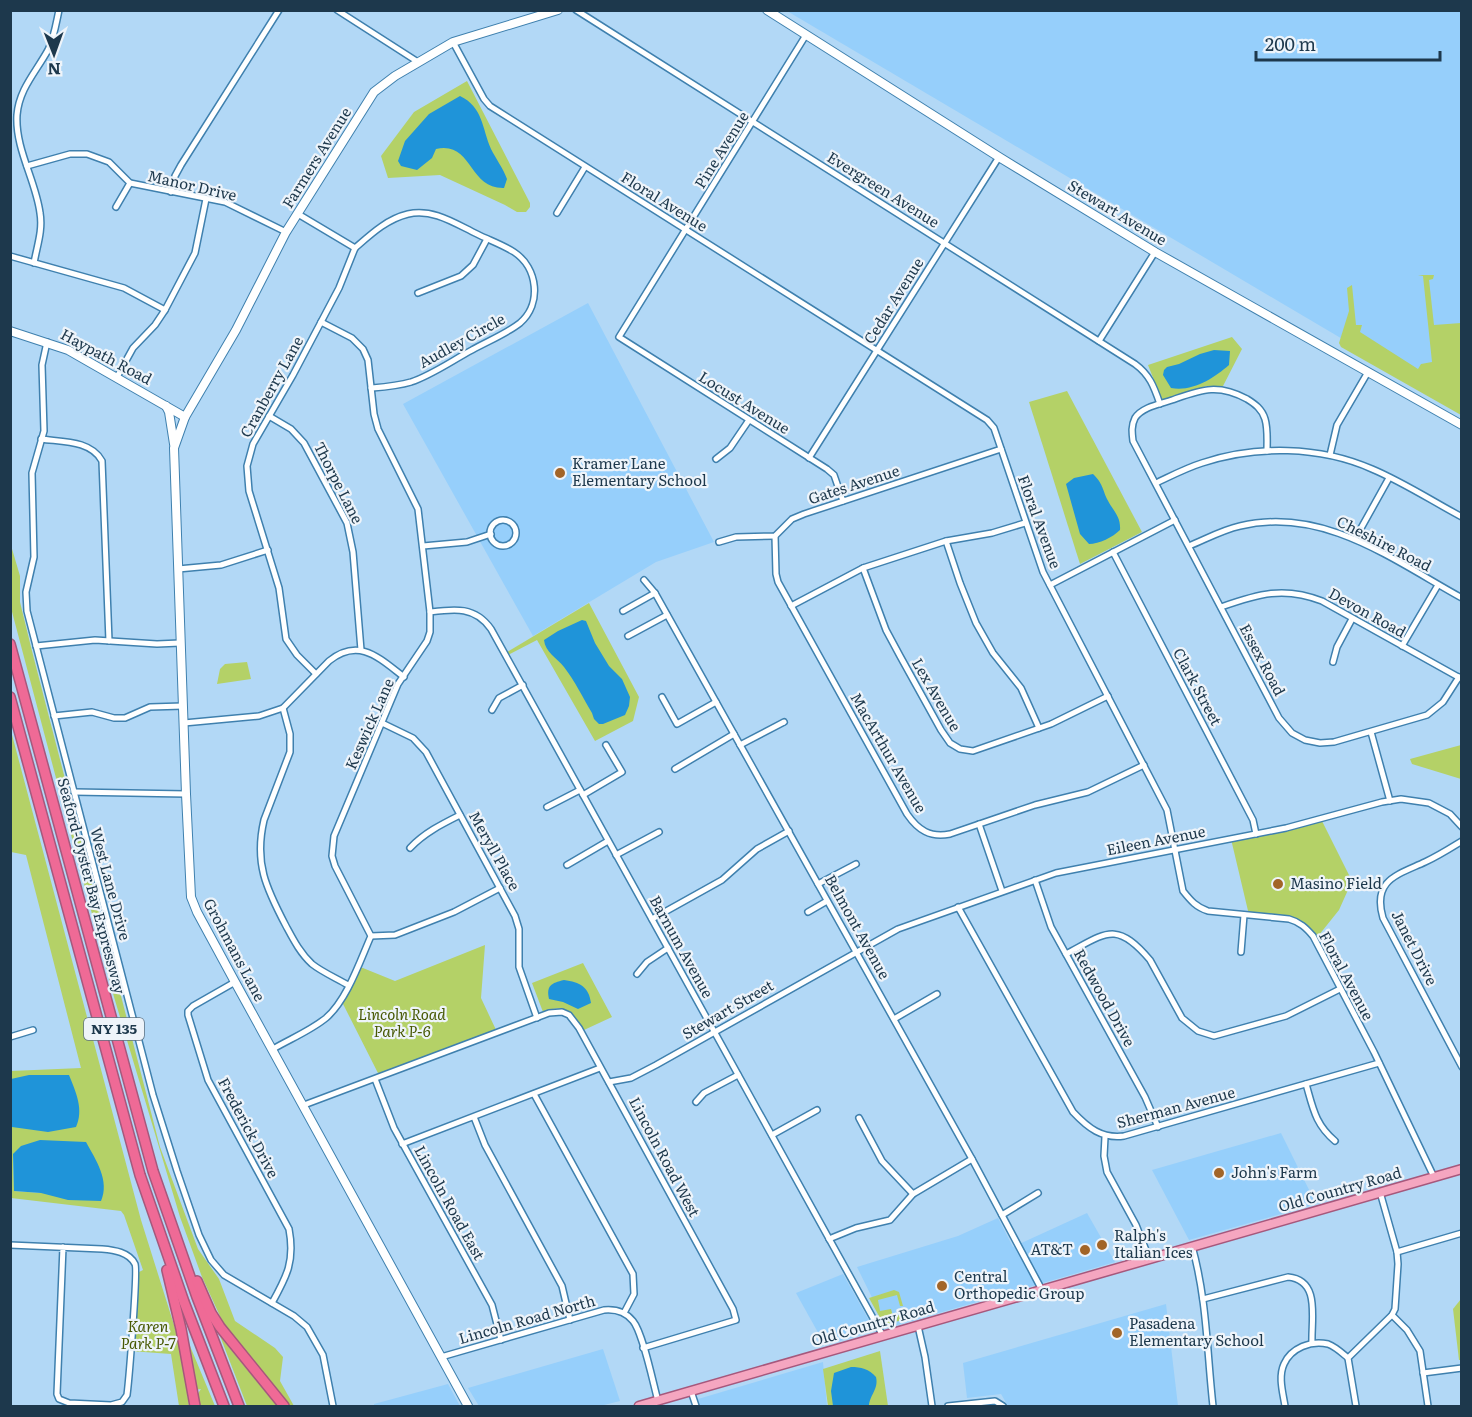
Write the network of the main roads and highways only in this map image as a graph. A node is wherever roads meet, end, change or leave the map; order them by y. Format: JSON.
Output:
{"nodes":[{"id":1,"x":10,"y":644,"type":"edge"},
{"id":2,"x":10,"y":697,"type":"edge"},
{"id":3,"x":1461,"y":1169,"type":"edge"},
{"id":4,"x":167,"y":1214,"type":"junction"},
{"id":5,"x":154,"y":1218,"type":"junction"},
{"id":6,"x":195,"y":1407,"type":"edge"},
{"id":7,"x":224,"y":1407,"type":"edge"},
{"id":8,"x":239,"y":1407,"type":"edge"},
{"id":9,"x":284,"y":1407,"type":"edge"},
{"id":10,"x":639,"y":1407,"type":"edge"}],
"edges":[{"from":1,"to":4,"type":"highway","name":"Seaford-Oyster Bay Expressway","number":"NY 135"},
{"from":2,"to":5,"type":"highway","name":"Seaford-Oyster Bay Expressway","number":"NY 135"},
{"from":3,"to":10,"type":"main road","name":"Old Country Road"},
{"from":4,"to":8,"type":"highway","name":"Seaford-Oyster Bay Expressway","number":"NY 135"},
{"from":4,"to":9,"type":"highway"},
{"from":5,"to":6,"type":"highway"},
{"from":5,"to":7,"type":"highway","name":"Seaford-Oyster Bay Expressway","number":"NY 135"}]}
